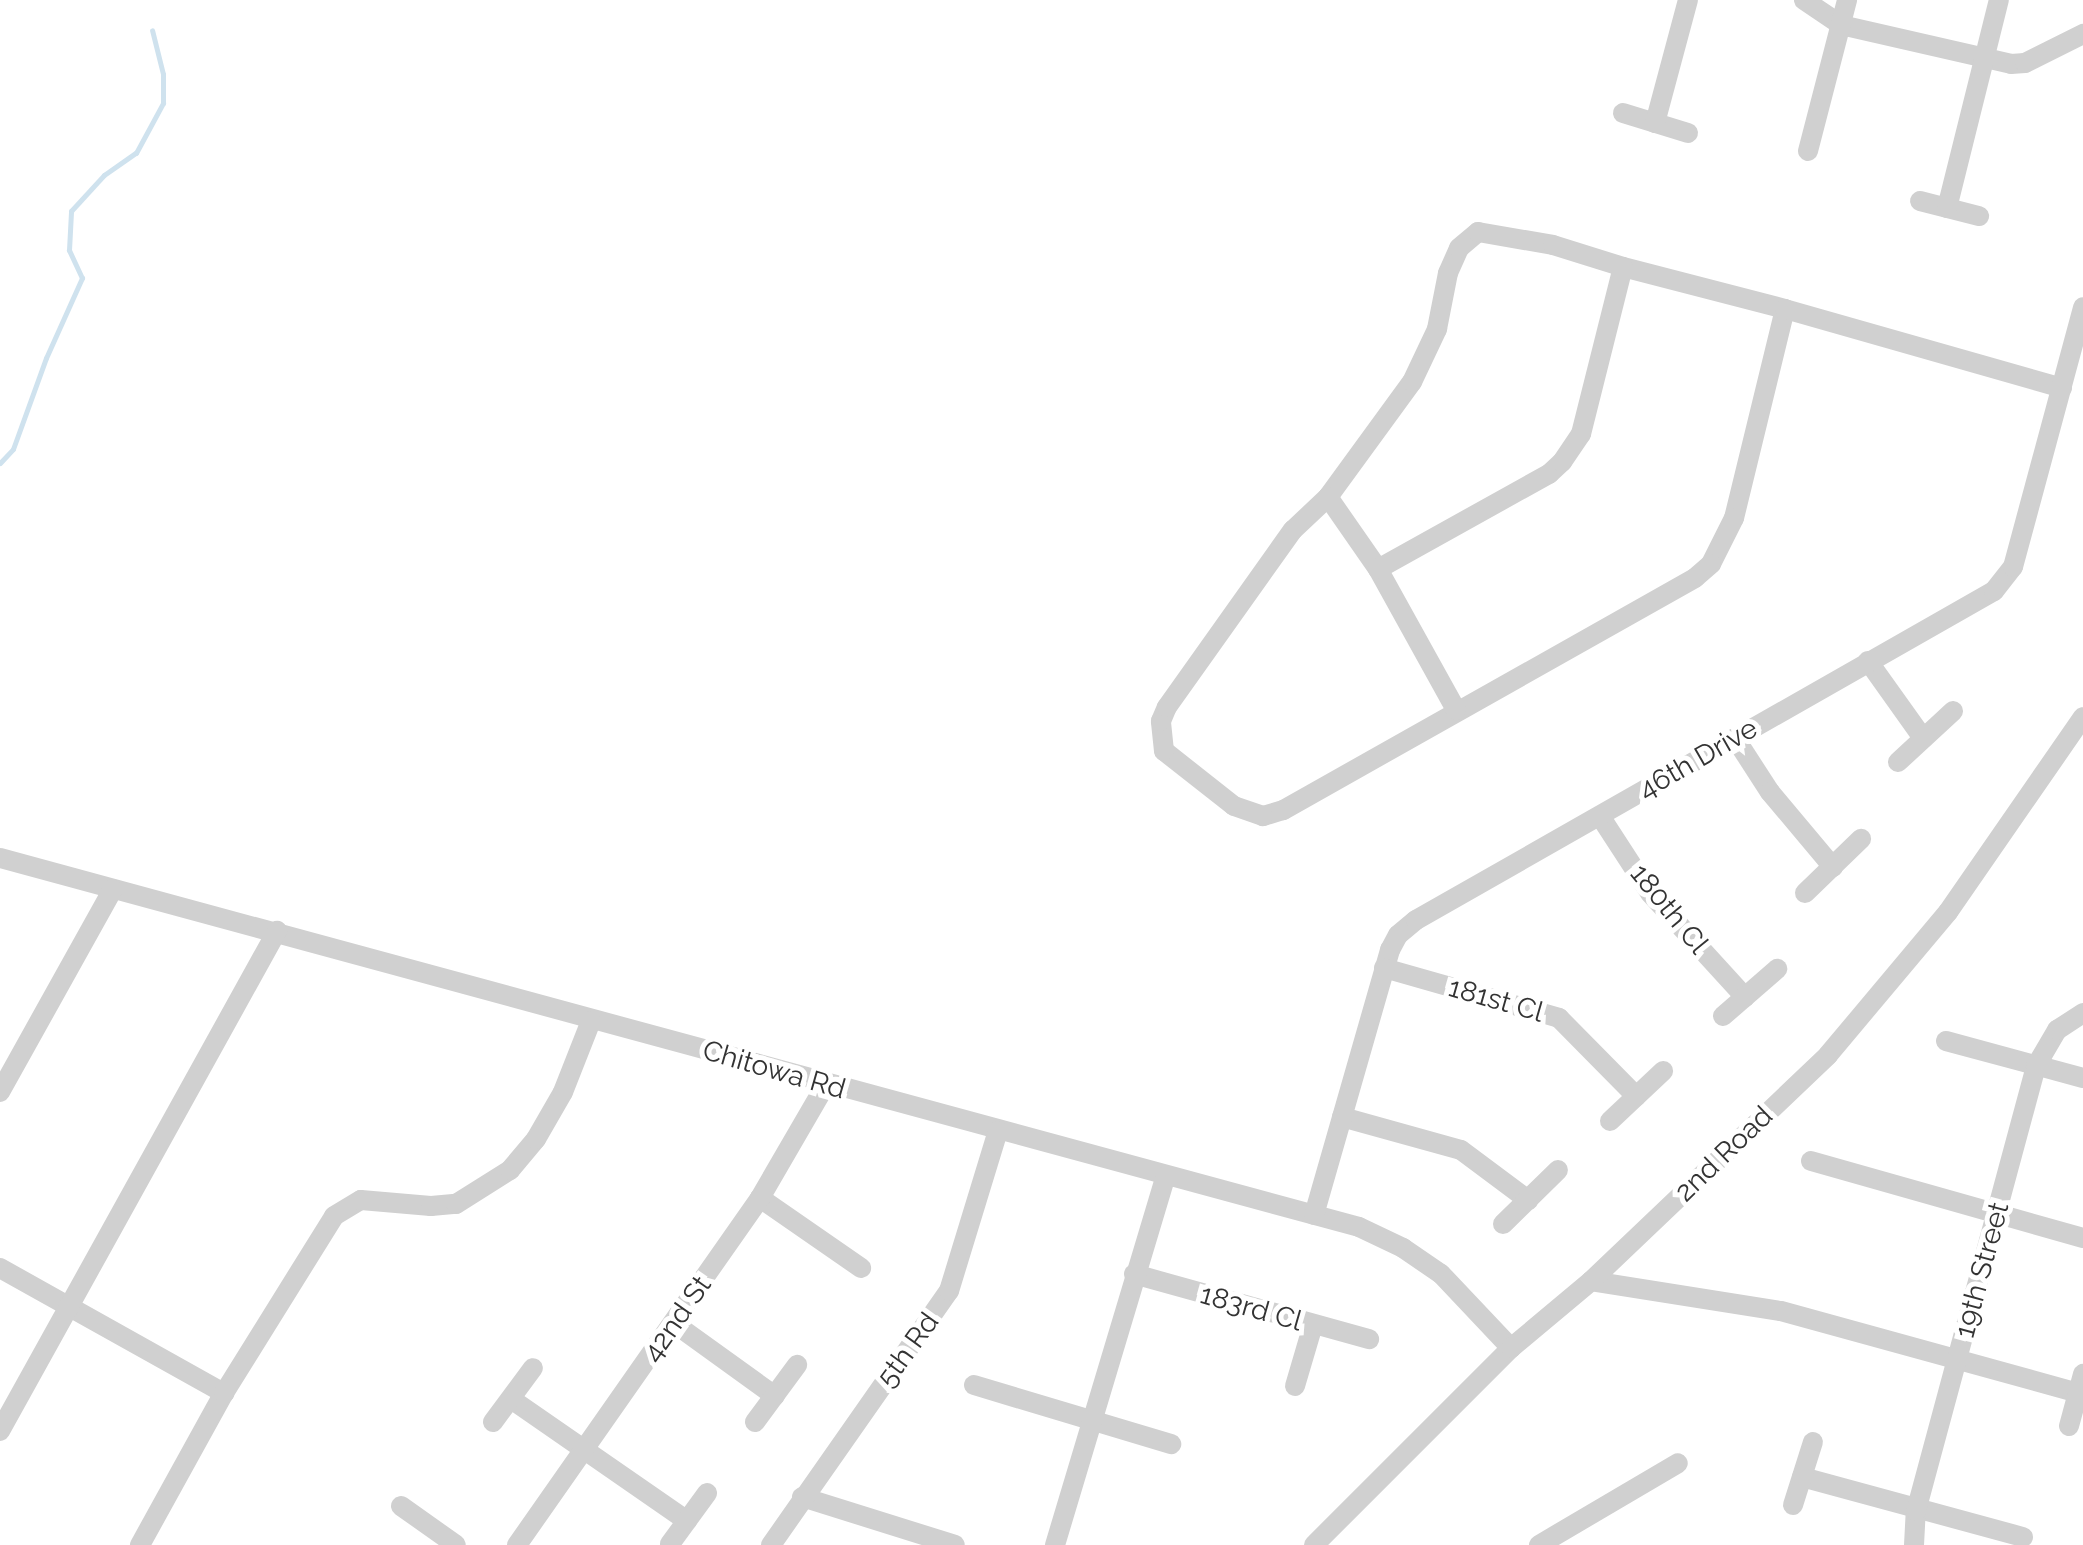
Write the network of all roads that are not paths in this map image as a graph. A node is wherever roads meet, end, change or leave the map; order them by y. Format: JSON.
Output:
{"nodes":[{"id":1,"x":1688,"y":0,"type":"edge"},
{"id":2,"x":1804,"y":0,"type":"edge"},
{"id":3,"x":1847,"y":0,"type":"edge"},
{"id":4,"x":1999,"y":0,"type":"edge"},
{"id":5,"x":1841,"y":25,"type":"junction"},
{"id":6,"x":2083,"y":34,"type":"edge"},
{"id":7,"x":1982,"y":60,"type":"junction"},
{"id":8,"x":1622,"y":113,"type":"dead end"},
{"id":9,"x":1655,"y":123,"type":"junction"},
{"id":10,"x":1688,"y":133,"type":"dead end"},
{"id":11,"x":1808,"y":151,"type":"dead end"},
{"id":12,"x":1920,"y":200,"type":"dead end"},
{"id":13,"x":1948,"y":208,"type":"junction"},
{"id":14,"x":1980,"y":216,"type":"dead end"},
{"id":15,"x":1622,"y":268,"type":"junction"},
{"id":16,"x":2083,"y":307,"type":"edge"},
{"id":17,"x":1786,"y":308,"type":"junction"},
{"id":18,"x":2062,"y":388,"type":"junction"},
{"id":19,"x":1328,"y":498,"type":"junction"},
{"id":20,"x":1378,"y":569,"type":"junction"},
{"id":21,"x":1868,"y":661,"type":"junction"},
{"id":22,"x":1456,"y":710,"type":"junction"},
{"id":23,"x":1953,"y":711,"type":"dead end"},
{"id":24,"x":2083,"y":717,"type":"edge"},
{"id":25,"x":1735,"y":738,"type":"junction"},
{"id":26,"x":1924,"y":738,"type":"junction"},
{"id":27,"x":1898,"y":762,"type":"dead end"},
{"id":28,"x":1600,"y":816,"type":"junction"},
{"id":29,"x":1862,"y":840,"type":"dead end"},
{"id":30,"x":0,"y":858,"type":"edge"},
{"id":31,"x":1833,"y":867,"type":"junction"},
{"id":32,"x":113,"y":888,"type":"junction"},
{"id":33,"x":1804,"y":893,"type":"dead end"},
{"id":34,"x":277,"y":931,"type":"junction"},
{"id":35,"x":1384,"y":968,"type":"junction"},
{"id":36,"x":1777,"y":969,"type":"dead end"},
{"id":37,"x":1744,"y":997,"type":"junction"},
{"id":38,"x":2083,"y":1013,"type":"edge"},
{"id":39,"x":1723,"y":1016,"type":"dead end"},
{"id":40,"x":591,"y":1021,"type":"junction"},
{"id":41,"x":1946,"y":1041,"type":"dead end"},
{"id":42,"x":2036,"y":1066,"type":"junction"},
{"id":43,"x":1663,"y":1071,"type":"dead end"},
{"id":44,"x":2083,"y":1078,"type":"edge"},
{"id":45,"x":826,"y":1086,"type":"junction"},
{"id":46,"x":0,"y":1092,"type":"edge"},
{"id":47,"x":1636,"y":1096,"type":"junction"},
{"id":48,"x":1342,"y":1117,"type":"junction"},
{"id":49,"x":1610,"y":1121,"type":"dead end"},
{"id":50,"x":998,"y":1132,"type":"junction"},
{"id":51,"x":1812,"y":1161,"type":"dead end"},
{"id":52,"x":1558,"y":1170,"type":"dead end"},
{"id":53,"x":1166,"y":1176,"type":"junction"},
{"id":54,"x":760,"y":1198,"type":"junction"},
{"id":55,"x":1528,"y":1200,"type":"junction"},
{"id":56,"x":1314,"y":1215,"type":"junction"},
{"id":57,"x":1997,"y":1215,"type":"junction"},
{"id":58,"x":1503,"y":1224,"type":"dead end"},
{"id":59,"x":2083,"y":1238,"type":"edge"},
{"id":60,"x":0,"y":1268,"type":"edge"},
{"id":61,"x":861,"y":1268,"type":"dead end"},
{"id":62,"x":1134,"y":1274,"type":"junction"},
{"id":63,"x":1591,"y":1280,"type":"junction"},
{"id":64,"x":67,"y":1305,"type":"junction"},
{"id":65,"x":675,"y":1324,"type":"junction"},
{"id":66,"x":1313,"y":1326,"type":"junction"},
{"id":67,"x":1368,"y":1338,"type":"dead end"},
{"id":68,"x":1511,"y":1348,"type":"junction"},
{"id":69,"x":1959,"y":1360,"type":"junction"},
{"id":70,"x":797,"y":1365,"type":"dead end"},
{"id":71,"x":533,"y":1368,"type":"dead end"},
{"id":72,"x":2080,"y":1383,"type":"edge"},
{"id":73,"x":974,"y":1386,"type":"dead end"},
{"id":74,"x":1295,"y":1386,"type":"dead end"},
{"id":75,"x":224,"y":1393,"type":"junction"},
{"id":76,"x":775,"y":1396,"type":"junction"},
{"id":77,"x":511,"y":1400,"type":"junction"},
{"id":78,"x":493,"y":1422,"type":"dead end"},
{"id":79,"x":755,"y":1422,"type":"dead end"},
{"id":80,"x":1090,"y":1422,"type":"junction"},
{"id":81,"x":2069,"y":1426,"type":"dead end"},
{"id":82,"x":0,"y":1431,"type":"edge"},
{"id":83,"x":1813,"y":1442,"type":"dead end"},
{"id":84,"x":1170,"y":1444,"type":"dead end"},
{"id":85,"x":584,"y":1450,"type":"junction"},
{"id":86,"x":1678,"y":1464,"type":"dead end"},
{"id":87,"x":1802,"y":1478,"type":"junction"},
{"id":88,"x":707,"y":1493,"type":"dead end"},
{"id":89,"x":802,"y":1497,"type":"junction"},
{"id":90,"x":1793,"y":1505,"type":"dead end"},
{"id":91,"x":401,"y":1506,"type":"dead end"},
{"id":92,"x":1916,"y":1511,"type":"junction"},
{"id":93,"x":687,"y":1520,"type":"junction"},
{"id":94,"x":2023,"y":1537,"type":"dead end"},
{"id":95,"x":670,"y":1544,"type":"edge"},
{"id":96,"x":140,"y":1545,"type":"edge"},
{"id":97,"x":456,"y":1545,"type":"edge"},
{"id":98,"x":517,"y":1545,"type":"edge"},
{"id":99,"x":771,"y":1545,"type":"edge"},
{"id":100,"x":956,"y":1545,"type":"edge"},
{"id":101,"x":1056,"y":1545,"type":"edge"},
{"id":102,"x":1314,"y":1545,"type":"edge"},
{"id":103,"x":1539,"y":1545,"type":"edge"},
{"id":104,"x":1914,"y":1545,"type":"edge"}],
"edges":[{"from":1,"to":9,"type":"street"},
{"from":2,"to":5,"type":"street"},
{"from":3,"to":5,"type":"street"},
{"from":4,"to":7,"type":"street"},
{"from":5,"to":7,"type":"street"},
{"from":5,"to":11,"type":"street"},
{"from":6,"to":7,"type":"street"},
{"from":7,"to":13,"type":"street"},
{"from":8,"to":9,"type":"street"},
{"from":9,"to":10,"type":"street"},
{"from":12,"to":13,"type":"street"},
{"from":13,"to":14,"type":"street"},
{"from":15,"to":17,"type":"street"},
{"from":15,"to":19,"type":"street"},
{"from":15,"to":20,"type":"street"},
{"from":16,"to":18,"type":"street","name":"46th Drive"},
{"from":17,"to":18,"type":"street"},
{"from":17,"to":22,"type":"street"},
{"from":18,"to":21,"type":"street","name":"46th Drive"},
{"from":19,"to":20,"type":"street"},
{"from":19,"to":22,"type":"street"},
{"from":20,"to":22,"type":"street"},
{"from":21,"to":25,"type":"street","name":"46th Drive"},
{"from":21,"to":26,"type":"street"},
{"from":23,"to":26,"type":"street"},
{"from":24,"to":63,"type":"street","name":"2nd Road"},
{"from":25,"to":28,"type":"street","name":"46th Drive"},
{"from":25,"to":31,"type":"street"},
{"from":26,"to":27,"type":"street"},
{"from":28,"to":35,"type":"street","name":"46th Drive"},
{"from":28,"to":37,"type":"street","name":"180th Cl"},
{"from":29,"to":31,"type":"street"},
{"from":30,"to":32,"type":"street","name":"Chitowa Rd"},
{"from":31,"to":33,"type":"street"},
{"from":32,"to":34,"type":"street","name":"Chitowa Rd"},
{"from":32,"to":46,"type":"street"},
{"from":34,"to":40,"type":"street","name":"Chitowa Rd"},
{"from":34,"to":64,"type":"street"},
{"from":35,"to":47,"type":"street","name":"181st Cl"},
{"from":35,"to":48,"type":"street","name":"46th Drive"},
{"from":36,"to":37,"type":"street"},
{"from":37,"to":39,"type":"street"},
{"from":38,"to":42,"type":"street","name":"19th Street"},
{"from":40,"to":45,"type":"street","name":"Chitowa Rd"},
{"from":40,"to":75,"type":"street"},
{"from":41,"to":42,"type":"street"},
{"from":42,"to":44,"type":"street"},
{"from":42,"to":57,"type":"street","name":"19th Street"},
{"from":43,"to":47,"type":"street"},
{"from":45,"to":50,"type":"street","name":"Chitowa Rd"},
{"from":45,"to":54,"type":"street","name":"42nd St"},
{"from":47,"to":49,"type":"street"},
{"from":48,"to":55,"type":"street"},
{"from":48,"to":56,"type":"street","name":"46th Drive"},
{"from":50,"to":53,"type":"street","name":"Chitowa Rd"},
{"from":50,"to":89,"type":"street","name":"5th Rd"},
{"from":51,"to":57,"type":"street"},
{"from":52,"to":55,"type":"street"},
{"from":53,"to":56,"type":"street","name":"Chitowa Rd"},
{"from":53,"to":62,"type":"street"},
{"from":54,"to":61,"type":"street"},
{"from":54,"to":65,"type":"street","name":"42nd St"},
{"from":55,"to":58,"type":"street"},
{"from":56,"to":68,"type":"street","name":"Chitowa Rd"},
{"from":57,"to":59,"type":"street"},
{"from":57,"to":69,"type":"street","name":"19th Street"},
{"from":60,"to":64,"type":"street"},
{"from":62,"to":66,"type":"street","name":"183rd Cl"},
{"from":62,"to":80,"type":"street"},
{"from":63,"to":68,"type":"street","name":"2nd Road"},
{"from":63,"to":69,"type":"street"},
{"from":64,"to":75,"type":"street"},
{"from":64,"to":82,"type":"street"},
{"from":65,"to":76,"type":"street"},
{"from":65,"to":85,"type":"street","name":"42nd St"},
{"from":66,"to":67,"type":"street","name":"183rd Cl"},
{"from":66,"to":74,"type":"street"},
{"from":68,"to":102,"type":"street","name":"2nd Road"},
{"from":69,"to":72,"type":"street"},
{"from":69,"to":92,"type":"street","name":"19th Street"},
{"from":70,"to":76,"type":"street"},
{"from":71,"to":77,"type":"street"},
{"from":72,"to":81,"type":"street"},
{"from":73,"to":80,"type":"street"},
{"from":75,"to":96,"type":"street"},
{"from":76,"to":79,"type":"street"},
{"from":77,"to":78,"type":"street"},
{"from":77,"to":85,"type":"street"},
{"from":80,"to":84,"type":"street"},
{"from":80,"to":101,"type":"street"},
{"from":83,"to":87,"type":"street"},
{"from":85,"to":93,"type":"street"},
{"from":85,"to":98,"type":"street","name":"42nd St"},
{"from":86,"to":103,"type":"street"},
{"from":87,"to":90,"type":"street"},
{"from":87,"to":92,"type":"street"},
{"from":88,"to":93,"type":"street"},
{"from":89,"to":99,"type":"street","name":"5th Rd"},
{"from":89,"to":100,"type":"street"},
{"from":91,"to":97,"type":"street"},
{"from":92,"to":94,"type":"street"},
{"from":92,"to":104,"type":"street","name":"19th Street"},
{"from":93,"to":95,"type":"street"}]}
